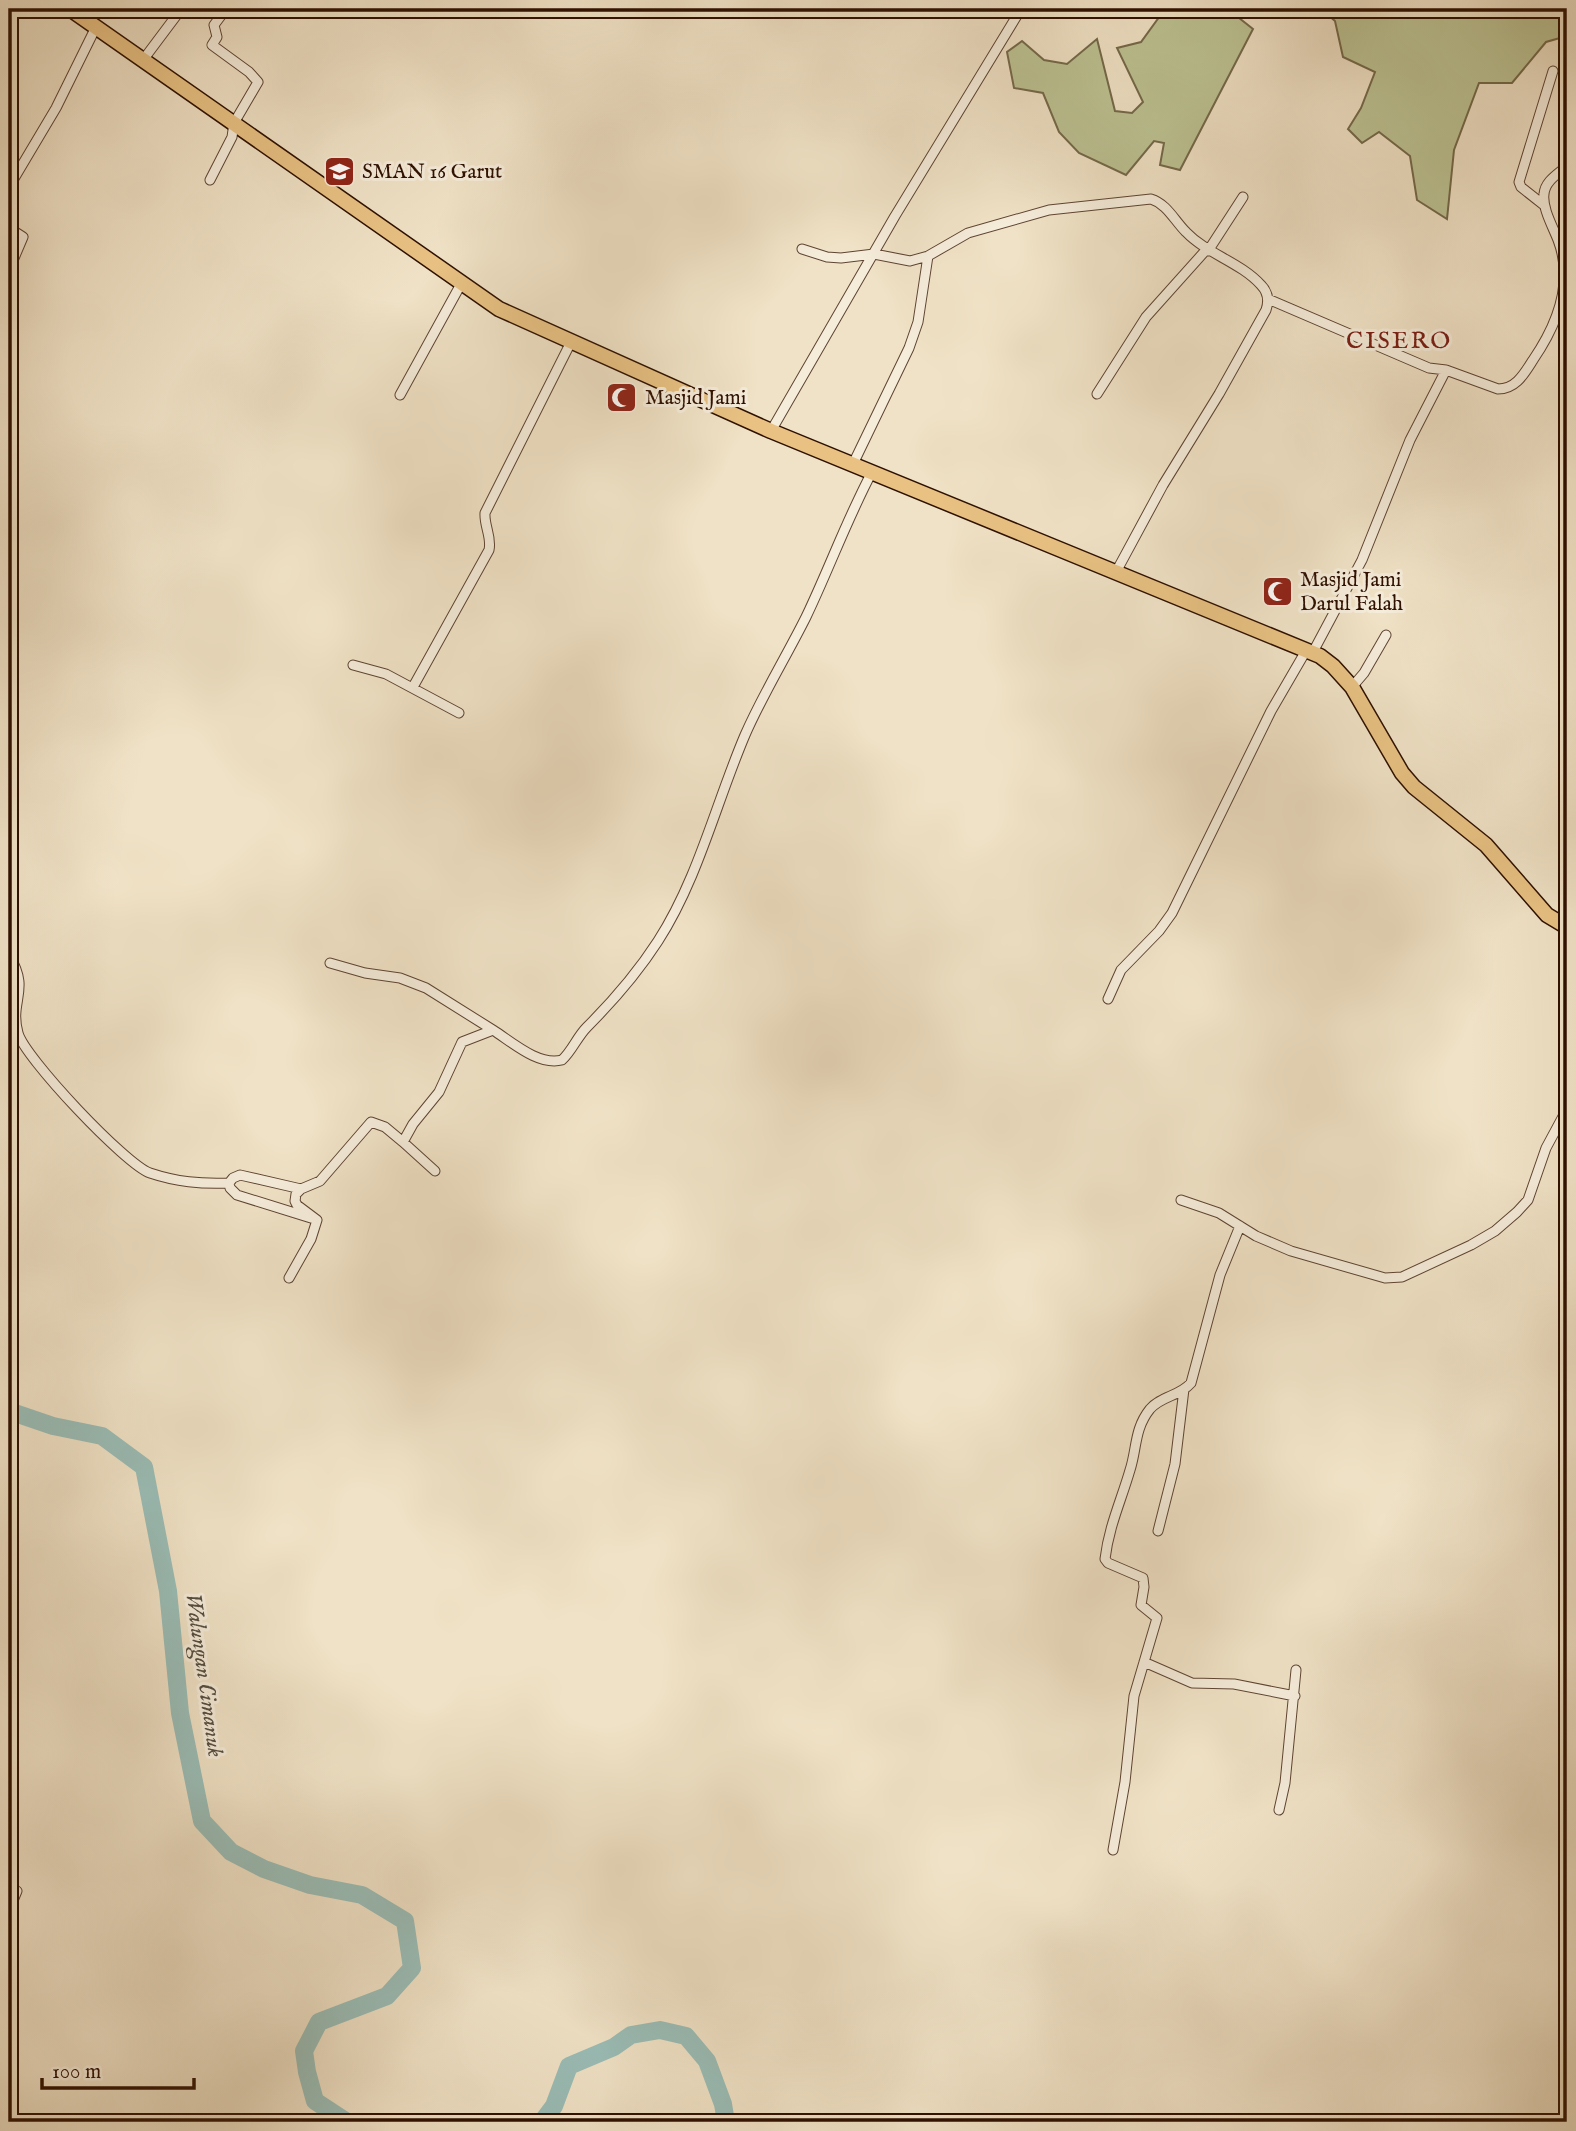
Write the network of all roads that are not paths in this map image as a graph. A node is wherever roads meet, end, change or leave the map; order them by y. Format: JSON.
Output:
{"nodes":[{"id":1,"x":69,"y":9,"type":"edge"},
{"id":2,"x":226,"y":9,"type":"edge"},
{"id":3,"x":1021,"y":9,"type":"edge"},
{"id":4,"x":179,"y":12,"type":"dead end"},
{"id":5,"x":96,"y":27,"type":"junction"},
{"id":6,"x":144,"y":60,"type":"junction"},
{"id":7,"x":1553,"y":71,"type":"dead end"},
{"id":8,"x":234,"y":123,"type":"junction"},
{"id":9,"x":1567,"y":166,"type":"edge"},
{"id":10,"x":210,"y":180,"type":"dead end"},
{"id":11,"x":9,"y":187,"type":"edge"},
{"id":12,"x":1243,"y":197,"type":"dead end"},
{"id":13,"x":1546,"y":207,"type":"junction"},
{"id":14,"x":9,"y":228,"type":"edge"},
{"id":15,"x":802,"y":249,"type":"dead end"},
{"id":16,"x":1207,"y":250,"type":"junction"},
{"id":17,"x":874,"y":254,"type":"junction"},
{"id":18,"x":928,"y":256,"type":"junction"},
{"id":19,"x":9,"y":270,"type":"edge"},
{"id":20,"x":461,"y":284,"type":"junction"},
{"id":21,"x":1268,"y":299,"type":"junction"},
{"id":22,"x":571,"y":342,"type":"junction"},
{"id":23,"x":1446,"y":370,"type":"junction"},
{"id":24,"x":1097,"y":394,"type":"dead end"},
{"id":25,"x":400,"y":395,"type":"dead end"},
{"id":26,"x":771,"y":431,"type":"junction"},
{"id":27,"x":853,"y":464,"type":"junction"},
{"id":28,"x":872,"y":472,"type":"junction"},
{"id":29,"x":1116,"y":572,"type":"junction"},
{"id":30,"x":1386,"y":635,"type":"dead end"},
{"id":31,"x":1310,"y":650,"type":"junction"},
{"id":32,"x":353,"y":665,"type":"dead end"},
{"id":33,"x":413,"y":687,"type":"junction"},
{"id":34,"x":1352,"y":687,"type":"junction"},
{"id":35,"x":458,"y":713,"type":"dead end"},
{"id":36,"x":1567,"y":927,"type":"edge"},
{"id":37,"x":9,"y":956,"type":"edge"},
{"id":38,"x":330,"y":963,"type":"dead end"},
{"id":39,"x":1108,"y":999,"type":"dead end"},
{"id":40,"x":493,"y":1030,"type":"junction"},
{"id":41,"x":1566,"y":1113,"type":"edge"},
{"id":42,"x":403,"y":1142,"type":"junction"},
{"id":43,"x":435,"y":1171,"type":"dead end"},
{"id":44,"x":229,"y":1184,"type":"junction"},
{"id":45,"x":301,"y":1189,"type":"junction"},
{"id":46,"x":1181,"y":1200,"type":"dead end"},
{"id":47,"x":317,"y":1220,"type":"junction"},
{"id":48,"x":1240,"y":1226,"type":"junction"},
{"id":49,"x":289,"y":1278,"type":"dead end"},
{"id":50,"x":1184,"y":1389,"type":"junction"},
{"id":51,"x":1158,"y":1531,"type":"dead end"},
{"id":52,"x":1144,"y":1662,"type":"junction"},
{"id":53,"x":1296,"y":1670,"type":"dead end"},
{"id":54,"x":1295,"y":1696,"type":"junction"},
{"id":55,"x":1279,"y":1810,"type":"dead end"},
{"id":56,"x":1113,"y":1850,"type":"dead end"},
{"id":57,"x":17,"y":1891,"type":"dead end"},
{"id":58,"x":9,"y":1910,"type":"edge"},
{"id":59,"x":9,"y":1918,"type":"edge"},
{"id":60,"x":9,"y":1934,"type":"edge"}],
"edges":[{"from":1,"to":5,"type":"main road"},
{"from":2,"to":8,"type":"street"},
{"from":3,"to":17,"type":"street"},
{"from":4,"to":6,"type":"street"},
{"from":5,"to":6,"type":"main road"},
{"from":5,"to":11,"type":"street"},
{"from":6,"to":8,"type":"main road"},
{"from":7,"to":13,"type":"street"},
{"from":8,"to":10,"type":"street"},
{"from":8,"to":20,"type":"main road"},
{"from":9,"to":13,"type":"street"},
{"from":12,"to":16,"type":"street"},
{"from":13,"to":23,"type":"street"},
{"from":14,"to":19,"type":"street"},
{"from":15,"to":17,"type":"street"},
{"from":16,"to":18,"type":"street"},
{"from":16,"to":21,"type":"street"},
{"from":16,"to":24,"type":"street"},
{"from":17,"to":18,"type":"street"},
{"from":17,"to":26,"type":"street"},
{"from":18,"to":27,"type":"street"},
{"from":20,"to":22,"type":"main road"},
{"from":20,"to":25,"type":"street"},
{"from":21,"to":23,"type":"street"},
{"from":21,"to":29,"type":"street"},
{"from":22,"to":26,"type":"main road"},
{"from":22,"to":33,"type":"street"},
{"from":23,"to":31,"type":"street"},
{"from":26,"to":27,"type":"main road"},
{"from":27,"to":28,"type":"main road"},
{"from":28,"to":29,"type":"main road"},
{"from":28,"to":40,"type":"street"},
{"from":29,"to":31,"type":"main road"},
{"from":30,"to":34,"type":"street"},
{"from":31,"to":34,"type":"main road"},
{"from":31,"to":39,"type":"street"},
{"from":32,"to":33,"type":"street"},
{"from":33,"to":35,"type":"street"},
{"from":34,"to":36,"type":"main road"},
{"from":37,"to":44,"type":"street"},
{"from":38,"to":40,"type":"street"},
{"from":40,"to":42,"type":"street"},
{"from":41,"to":48,"type":"street"},
{"from":42,"to":43,"type":"street"},
{"from":42,"to":45,"type":"street"},
{"from":44,"to":45,"type":"street"},
{"from":44,"to":47,"type":"street"},
{"from":45,"to":47,"type":"street"},
{"from":46,"to":48,"type":"street"},
{"from":47,"to":49,"type":"street"},
{"from":48,"to":50,"type":"street"},
{"from":50,"to":51,"type":"street"},
{"from":50,"to":52,"type":"street"},
{"from":52,"to":54,"type":"street"},
{"from":52,"to":56,"type":"street"},
{"from":53,"to":54,"type":"street"},
{"from":54,"to":55,"type":"street"},
{"from":57,"to":58,"type":"street"},
{"from":59,"to":60,"type":"street"}]}
